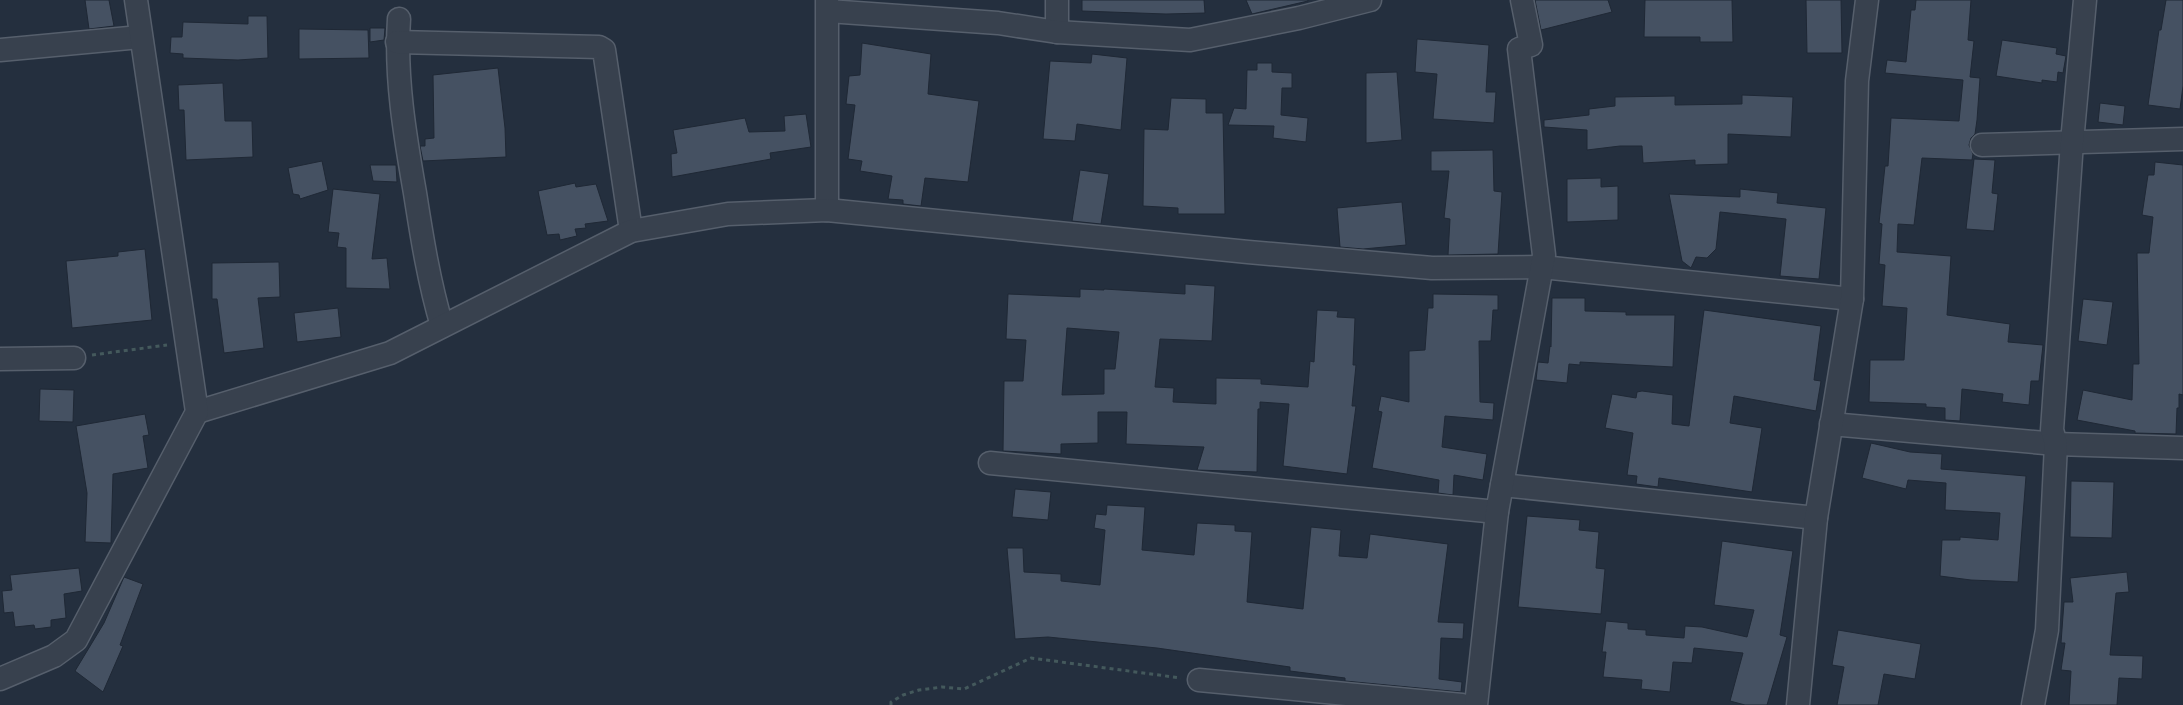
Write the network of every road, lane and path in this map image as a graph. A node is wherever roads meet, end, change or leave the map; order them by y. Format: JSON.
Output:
{"nodes":[{"id":1,"x":136,"y":0,"type":"edge"},
{"id":2,"x":1057,"y":0,"type":"edge"},
{"id":3,"x":1370,"y":0,"type":"edge"},
{"id":4,"x":1522,"y":0,"type":"edge"},
{"id":5,"x":1866,"y":0,"type":"edge"},
{"id":6,"x":2085,"y":0,"type":"edge"},
{"id":7,"x":828,"y":5,"type":"edge"},
{"id":8,"x":399,"y":19,"type":"dead end"},
{"id":9,"x":1057,"y":32,"type":"junction"},
{"id":10,"x":140,"y":37,"type":"junction"},
{"id":11,"x":397,"y":42,"type":"junction"},
{"id":12,"x":0,"y":50,"type":"edge"},
{"id":13,"x":2183,"y":139,"type":"edge"},
{"id":14,"x":2072,"y":142,"type":"junction"},
{"id":15,"x":1982,"y":146,"type":"dead end"},
{"id":16,"x":827,"y":210,"type":"junction"},
{"id":17,"x":631,"y":231,"type":"junction"},
{"id":18,"x":1542,"y":267,"type":"junction"},
{"id":19,"x":1852,"y":299,"type":"junction"},
{"id":20,"x":442,"y":326,"type":"junction"},
{"id":21,"x":186,"y":342,"type":"junction"},
{"id":22,"x":74,"y":358,"type":"joint"},
{"id":23,"x":0,"y":359,"type":"edge"},
{"id":24,"x":197,"y":412,"type":"junction"},
{"id":25,"x":1831,"y":424,"type":"junction"},
{"id":26,"x":2056,"y":444,"type":"junction"},
{"id":27,"x":2183,"y":448,"type":"edge"},
{"id":28,"x":990,"y":463,"type":"dead end"},
{"id":29,"x":1502,"y":485,"type":"junction"},
{"id":30,"x":1497,"y":512,"type":"junction"},
{"id":31,"x":1816,"y":518,"type":"junction"},
{"id":32,"x":0,"y":679,"type":"edge"},
{"id":33,"x":1199,"y":680,"type":"joint"},
{"id":34,"x":891,"y":705,"type":"edge"},
{"id":35,"x":1462,"y":705,"type":"edge"},
{"id":36,"x":1476,"y":705,"type":"edge"},
{"id":37,"x":1798,"y":705,"type":"edge"},
{"id":38,"x":2033,"y":705,"type":"edge"}],
"edges":[{"from":1,"to":10,"type":"street"},
{"from":2,"to":9,"type":"street"},
{"from":3,"to":9,"type":"street"},
{"from":4,"to":18,"type":"street"},
{"from":5,"to":19,"type":"street"},
{"from":6,"to":14,"type":"street"},
{"from":7,"to":9,"type":"street"},
{"from":7,"to":16,"type":"street"},
{"from":8,"to":11,"type":"street"},
{"from":10,"to":12,"type":"street"},
{"from":10,"to":21,"type":"street"},
{"from":11,"to":17,"type":"street"},
{"from":11,"to":20,"type":"street"},
{"from":13,"to":14,"type":"street"},
{"from":14,"to":15,"type":"street"},
{"from":14,"to":26,"type":"street"},
{"from":16,"to":17,"type":"street"},
{"from":16,"to":18,"type":"street"},
{"from":17,"to":20,"type":"street"},
{"from":18,"to":19,"type":"street"},
{"from":18,"to":29,"type":"street"},
{"from":19,"to":25,"type":"street"},
{"from":20,"to":24,"type":"street"},
{"from":21,"to":22,"type":"path"},
{"from":21,"to":24,"type":"street"},
{"from":22,"to":23,"type":"street"},
{"from":24,"to":32,"type":"street"},
{"from":25,"to":26,"type":"street"},
{"from":25,"to":31,"type":"street"},
{"from":26,"to":27,"type":"street"},
{"from":26,"to":38,"type":"street"},
{"from":28,"to":30,"type":"street"},
{"from":29,"to":30,"type":"street"},
{"from":29,"to":31,"type":"street"},
{"from":30,"to":36,"type":"street"},
{"from":31,"to":37,"type":"street"},
{"from":33,"to":34,"type":"path"},
{"from":33,"to":35,"type":"street"}]}
